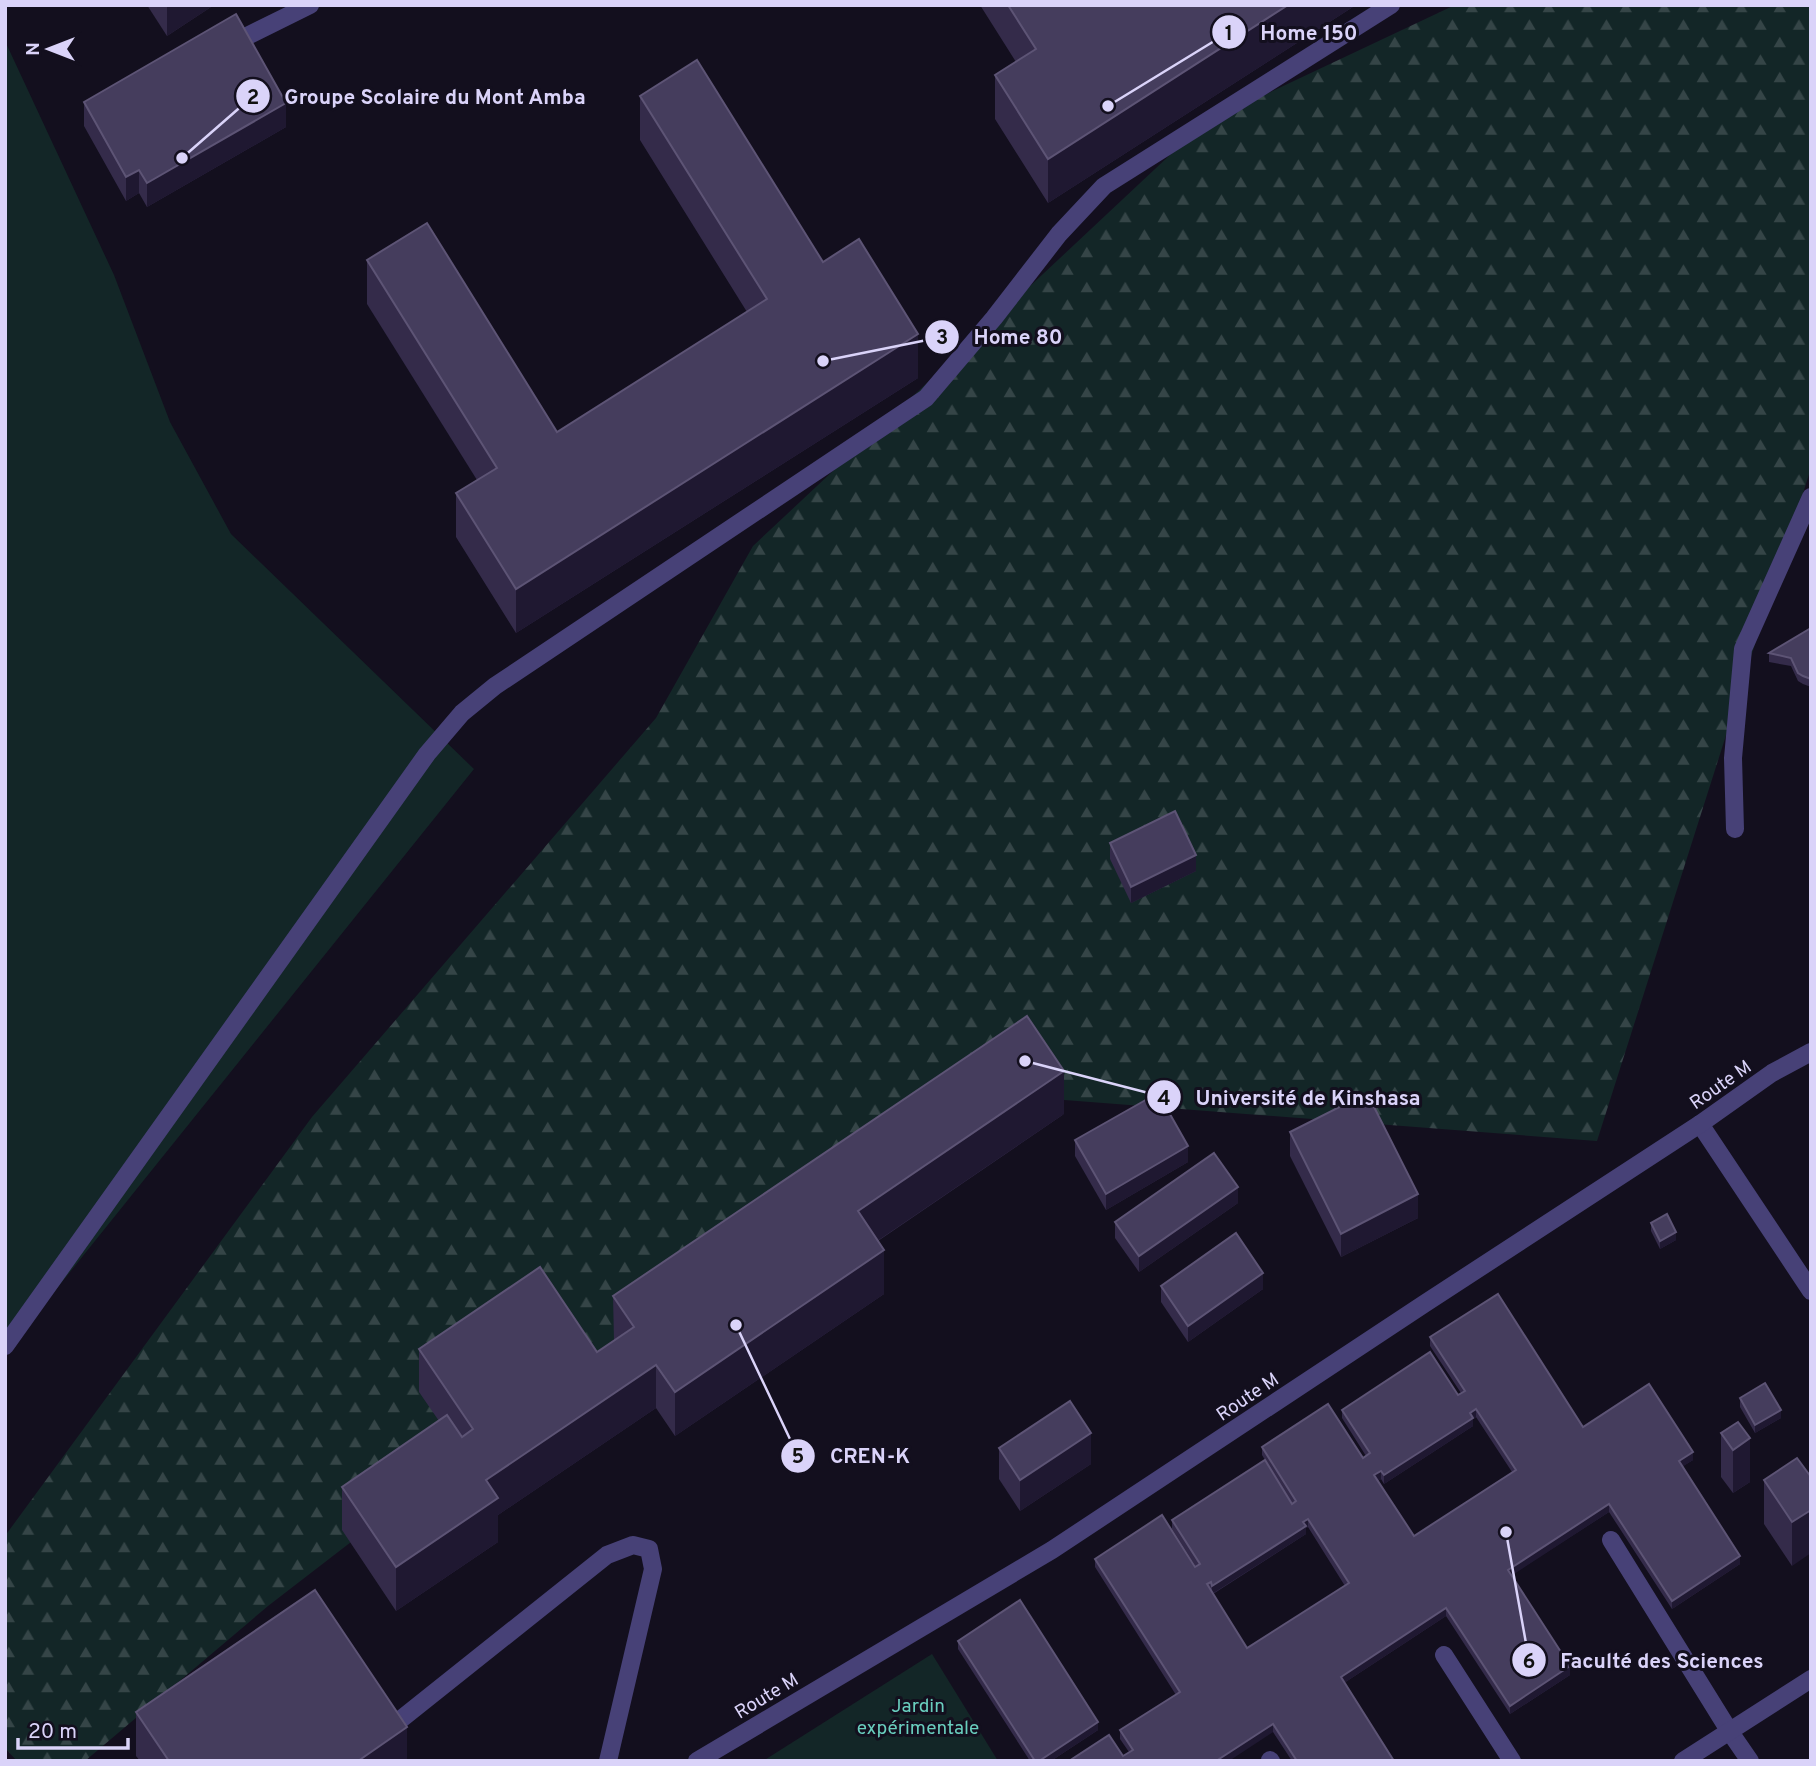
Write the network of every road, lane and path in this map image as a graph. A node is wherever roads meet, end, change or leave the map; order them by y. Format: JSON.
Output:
{"nodes":[{"id":1,"x":310,"y":5,"type":"edge"},
{"id":2,"x":1391,"y":5,"type":"edge"},
{"id":3,"x":241,"y":39,"type":"edge"},
{"id":4,"x":1811,"y":498,"type":"edge"},
{"id":5,"x":1735,"y":829,"type":"dead end"},
{"id":6,"x":1811,"y":1052,"type":"edge"},
{"id":7,"x":1700,"y":1124,"type":"junction"},
{"id":8,"x":1811,"y":1291,"type":"edge"},
{"id":9,"x":5,"y":1346,"type":"edge"},
{"id":10,"x":1611,"y":1540,"type":"dead end"},
{"id":11,"x":1444,"y":1655,"type":"dead end"},
{"id":12,"x":1811,"y":1679,"type":"edge"},
{"id":13,"x":400,"y":1720,"type":"edge"},
{"id":14,"x":1730,"y":1732,"type":"junction"},
{"id":15,"x":608,"y":1761,"type":"edge"},
{"id":16,"x":697,"y":1761,"type":"edge"},
{"id":17,"x":1512,"y":1761,"type":"edge"},
{"id":18,"x":1683,"y":1761,"type":"edge"},
{"id":19,"x":1750,"y":1761,"type":"edge"}],
"edges":[{"from":1,"to":3,"type":"lane"},
{"from":2,"to":9,"type":"lane"},
{"from":4,"to":5,"type":"lane"},
{"from":6,"to":7,"type":"lane","name":"Route M"},
{"from":7,"to":8,"type":"lane"},
{"from":7,"to":16,"type":"lane","name":"Route M"},
{"from":10,"to":14,"type":"lane"},
{"from":11,"to":17,"type":"lane"},
{"from":12,"to":14,"type":"lane"},
{"from":13,"to":15,"type":"lane"},
{"from":14,"to":18,"type":"lane"},
{"from":14,"to":19,"type":"lane"}]}
